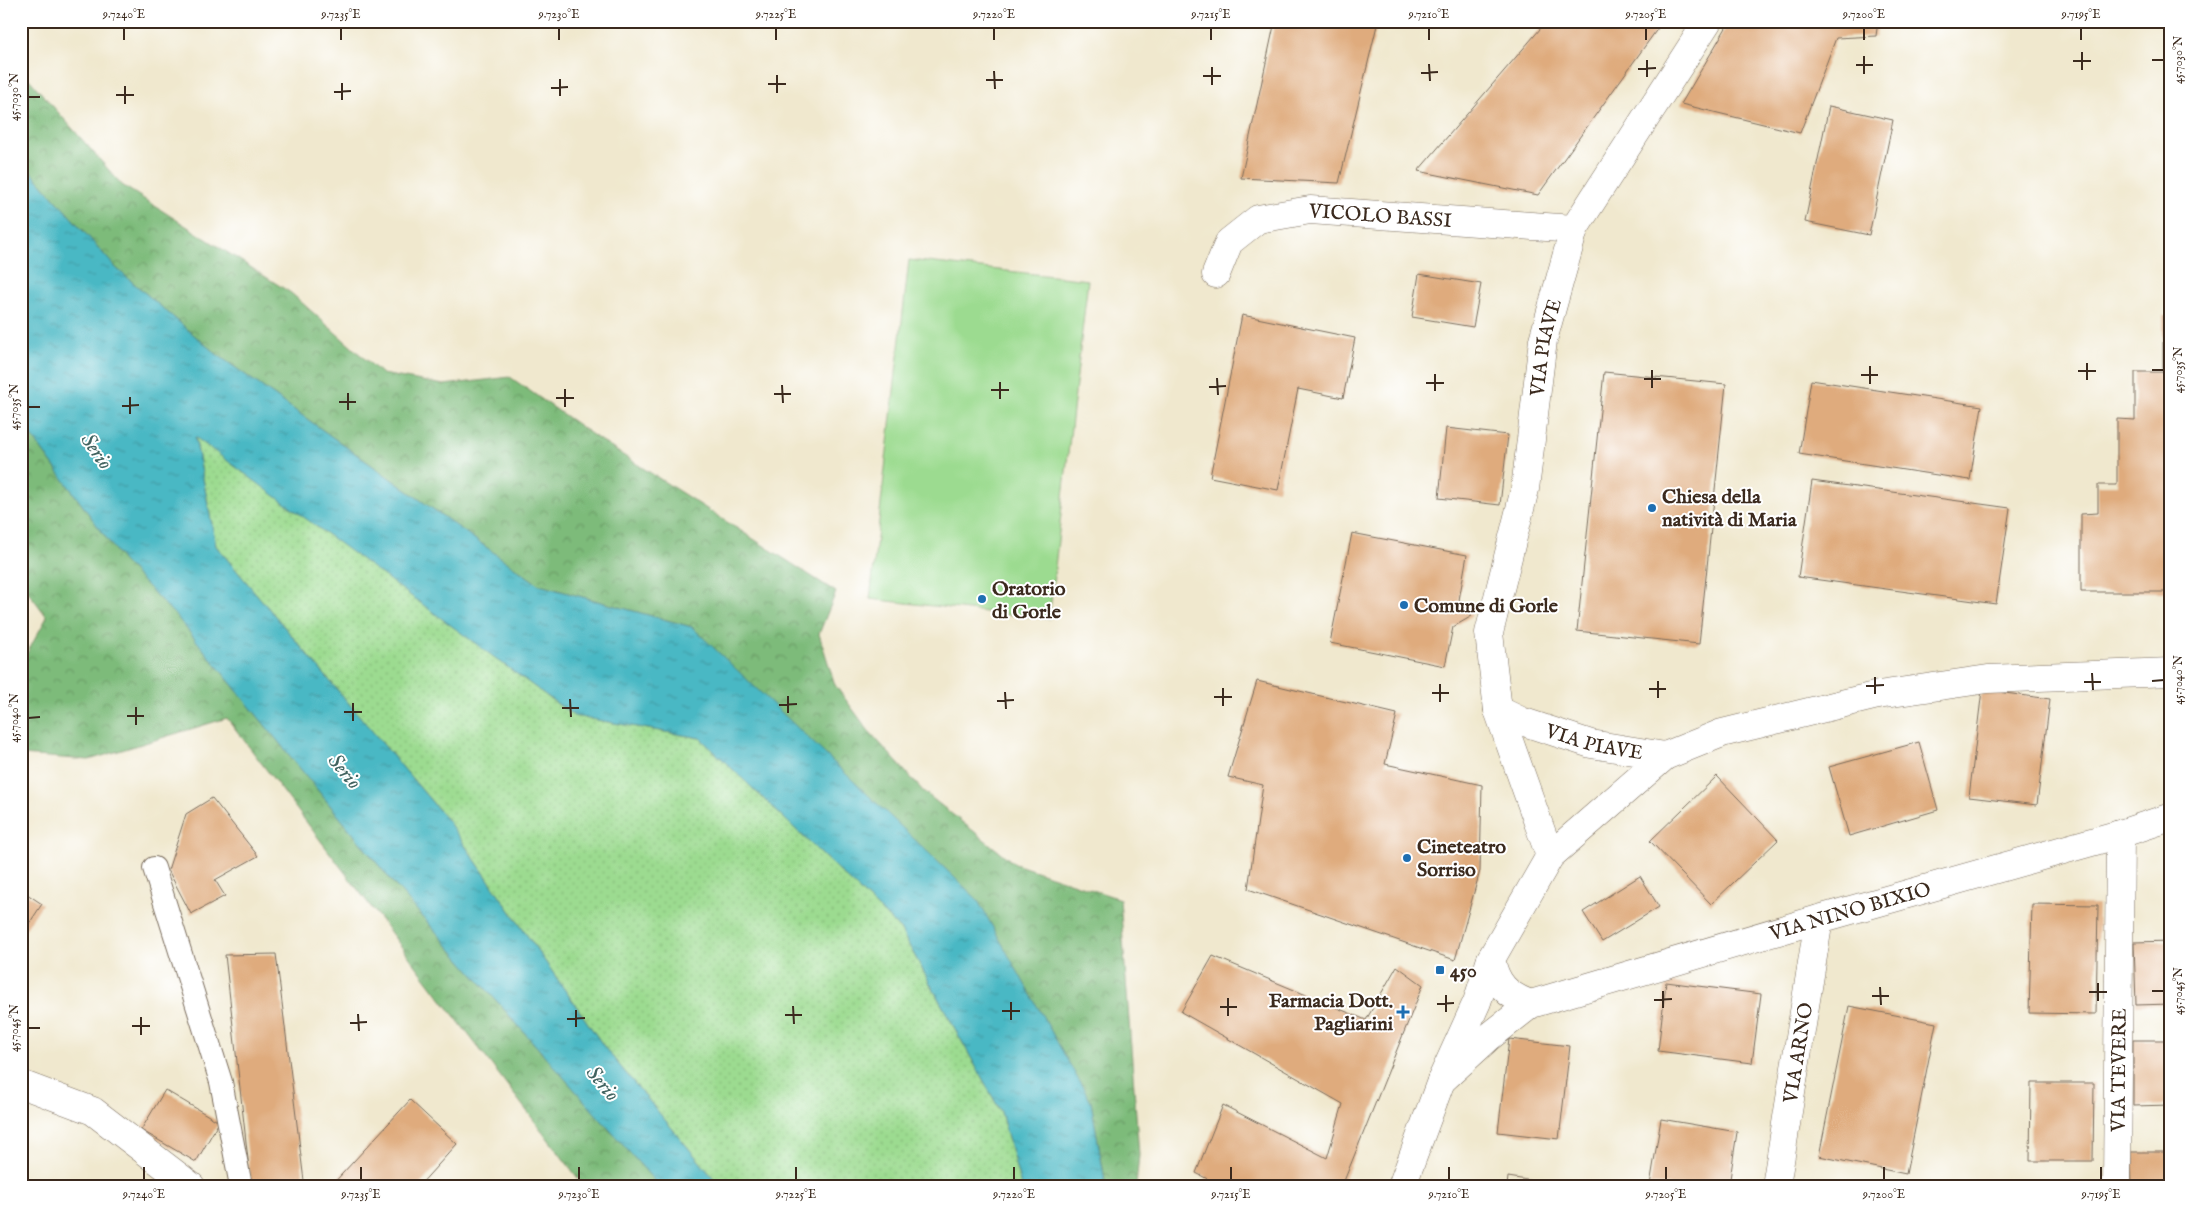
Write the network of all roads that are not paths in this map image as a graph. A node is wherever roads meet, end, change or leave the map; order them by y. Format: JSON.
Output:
{"nodes":[{"id":1,"x":1708,"y":21,"type":"edge"},
{"id":2,"x":1574,"y":229,"type":"junction"},
{"id":3,"x":1216,"y":274,"type":"dead end"},
{"id":4,"x":2171,"y":672,"type":"edge"},
{"id":5,"x":1498,"y":710,"type":"junction"},
{"id":6,"x":1664,"y":756,"type":"junction"},
{"id":7,"x":2171,"y":817,"type":"edge"},
{"id":8,"x":2120,"y":834,"type":"junction"},
{"id":9,"x":1550,"y":856,"type":"junction"},
{"id":10,"x":154,"y":868,"type":"dead end"},
{"id":11,"x":1819,"y":919,"type":"junction"},
{"id":12,"x":1491,"y":958,"type":"junction"},
{"id":13,"x":1530,"y":1004,"type":"junction"},
{"id":14,"x":1441,"y":1081,"type":"junction"},
{"id":15,"x":21,"y":1084,"type":"edge"},
{"id":16,"x":191,"y":1186,"type":"edge"},
{"id":17,"x":241,"y":1186,"type":"edge"},
{"id":18,"x":1402,"y":1186,"type":"edge"},
{"id":19,"x":1776,"y":1186,"type":"edge"},
{"id":20,"x":2117,"y":1186,"type":"edge"}],
"edges":[{"from":1,"to":2,"type":"street","name":"VIA PIAVE"},
{"from":2,"to":3,"type":"street","name":"VICOLO BASSI"},
{"from":2,"to":5,"type":"street","name":"VIA PIAVE"},
{"from":4,"to":6,"type":"street"},
{"from":5,"to":6,"type":"street","name":"VIA PIAVE"},
{"from":5,"to":9,"type":"street","name":"VIA PIAVE"},
{"from":6,"to":9,"type":"street"},
{"from":7,"to":8,"type":"street","name":"VIA NINO BIXIO"},
{"from":8,"to":11,"type":"street","name":"VIA NINO BIXIO"},
{"from":8,"to":20,"type":"street","name":"VIA TEVERE"},
{"from":9,"to":12,"type":"street"},
{"from":10,"to":17,"type":"lane"},
{"from":11,"to":13,"type":"street","name":"VIA NINO BIXIO"},
{"from":11,"to":19,"type":"street","name":"VIA ARNO"},
{"from":12,"to":13,"type":"street"},
{"from":12,"to":14,"type":"street"},
{"from":13,"to":14,"type":"street","name":"VIA NINO BIXIO"},
{"from":14,"to":18,"type":"street"},
{"from":15,"to":16,"type":"street"}]}
